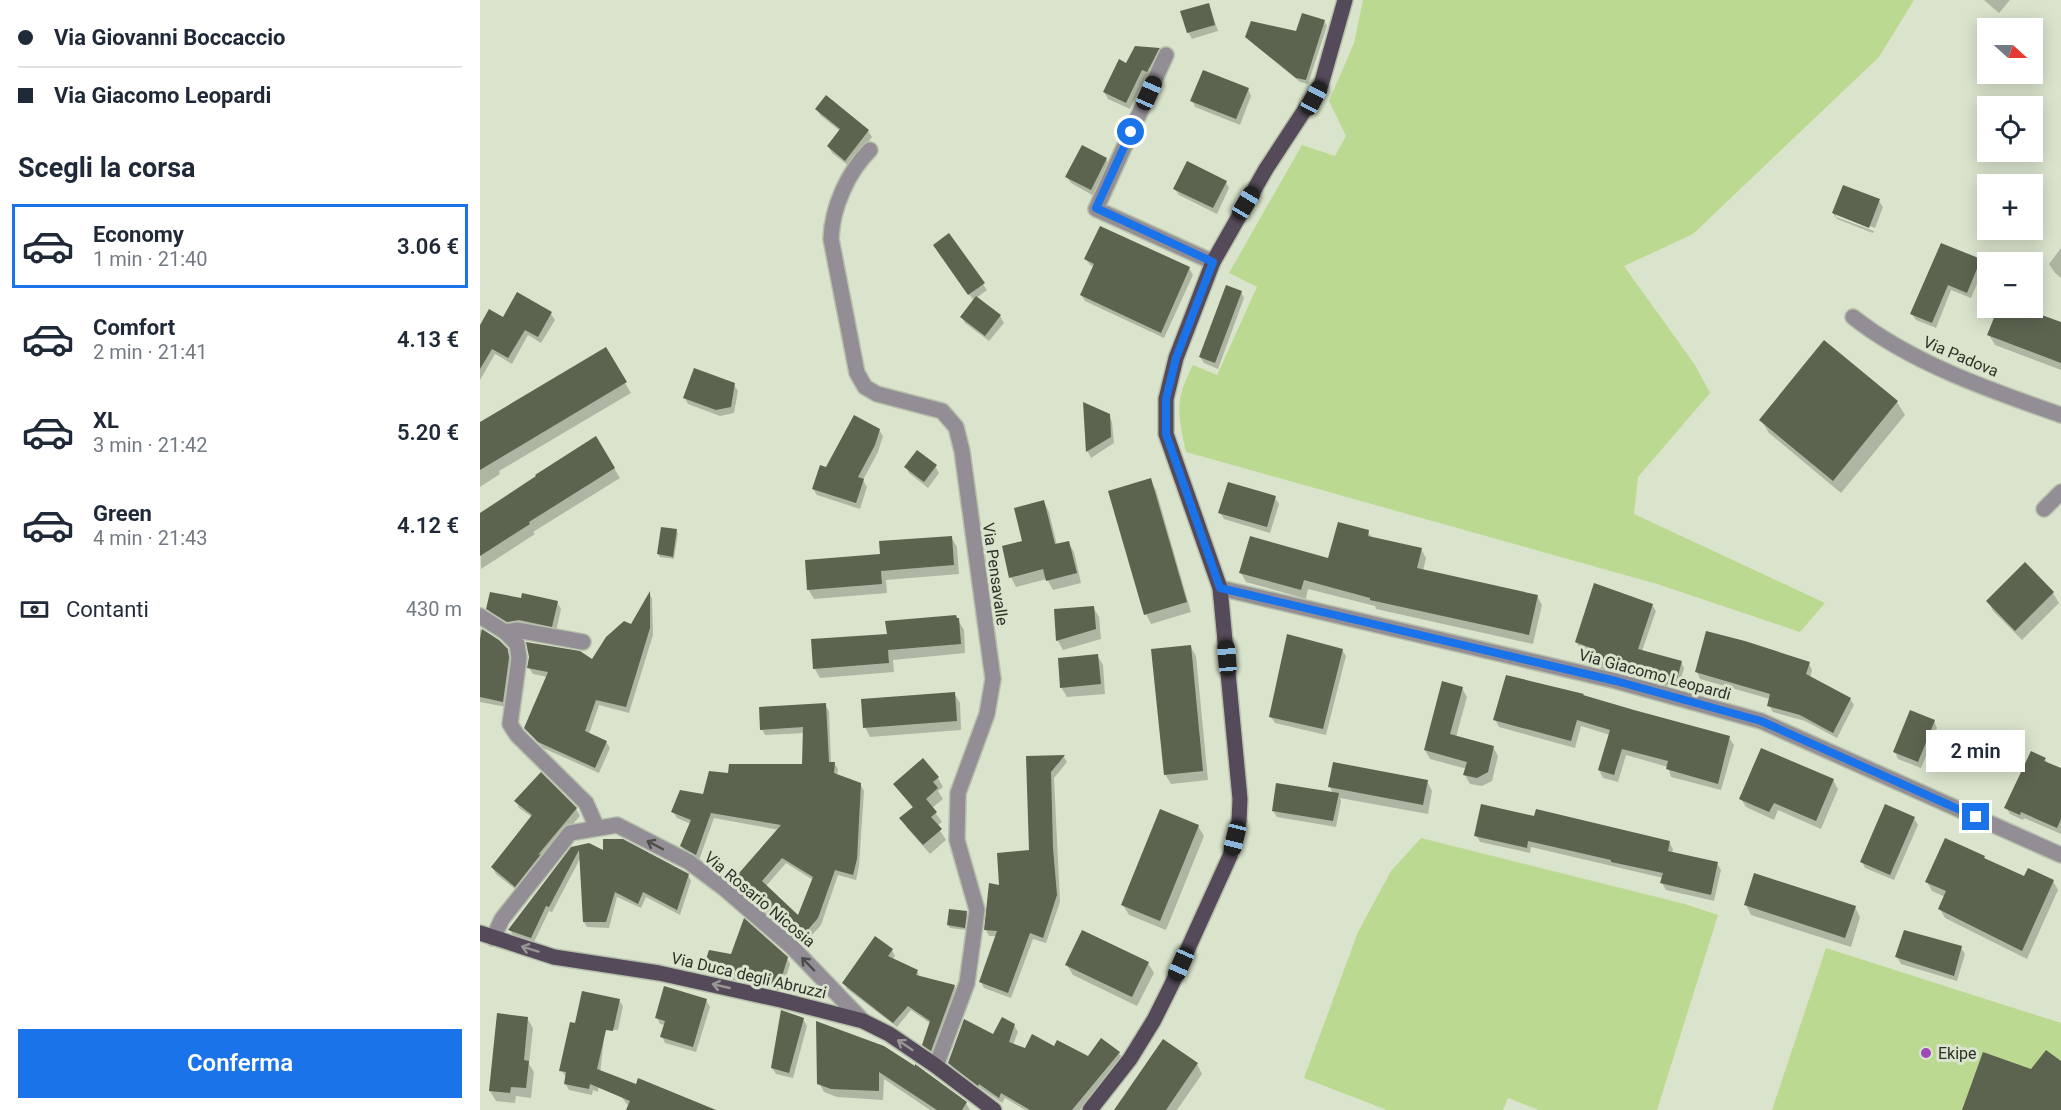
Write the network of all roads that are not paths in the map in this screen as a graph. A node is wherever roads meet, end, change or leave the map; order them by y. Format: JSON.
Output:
{"nodes":[{"id":1,"x":1345,"y":0,"type":"edge"},
{"id":2,"x":1166,"y":55,"type":"dead end"},
{"id":3,"x":870,"y":150,"type":"dead end"},
{"id":4,"x":1213,"y":262,"type":"junction"},
{"id":5,"x":1853,"y":317,"type":"dead end"},
{"id":6,"x":2061,"y":415,"type":"edge"},
{"id":7,"x":2061,"y":492,"type":"edge"},
{"id":8,"x":2044,"y":509,"type":"dead end"},
{"id":9,"x":1220,"y":588,"type":"junction"},
{"id":10,"x":480,"y":616,"type":"edge"},
{"id":11,"x":505,"y":632,"type":"junction"},
{"id":12,"x":583,"y":642,"type":"dead end"},
{"id":13,"x":597,"y":828,"type":"junction"},
{"id":14,"x":2061,"y":855,"type":"edge"},
{"id":15,"x":487,"y":936,"type":"edge"},
{"id":16,"x":863,"y":1021,"type":"junction"},
{"id":17,"x":936,"y":1066,"type":"junction"},
{"id":18,"x":991,"y":1107,"type":"edge"},
{"id":19,"x":1090,"y":1110,"type":"edge"}],
"edges":[{"from":1,"to":4,"type":"main road"},
{"from":2,"to":4,"type":"street"},
{"from":3,"to":17,"type":"street","name":"Via Pensavalle"},
{"from":4,"to":9,"type":"main road"},
{"from":5,"to":6,"type":"street","name":"Via Padova"},
{"from":7,"to":8,"type":"street"},
{"from":9,"to":14,"type":"street","name":"Via Giacomo Leopardi"},
{"from":9,"to":19,"type":"main road"},
{"from":10,"to":11,"type":"street"},
{"from":11,"to":12,"type":"street"},
{"from":11,"to":13,"type":"street"},
{"from":13,"to":15,"type":"street","name":"Via Rosario Nicosia"},
{"from":16,"to":13,"type":"street","name":"Via Rosario Nicosia","one_way":true},
{"from":16,"to":15,"type":"main road","name":"Via Duca degli Abruzzi","one_way":true},
{"from":17,"to":16,"type":"main road","name":"Via Duca degli Abruzzi","one_way":true},
{"from":17,"to":18,"type":"main road","name":"Via Duca degli Abruzzi"}]}
